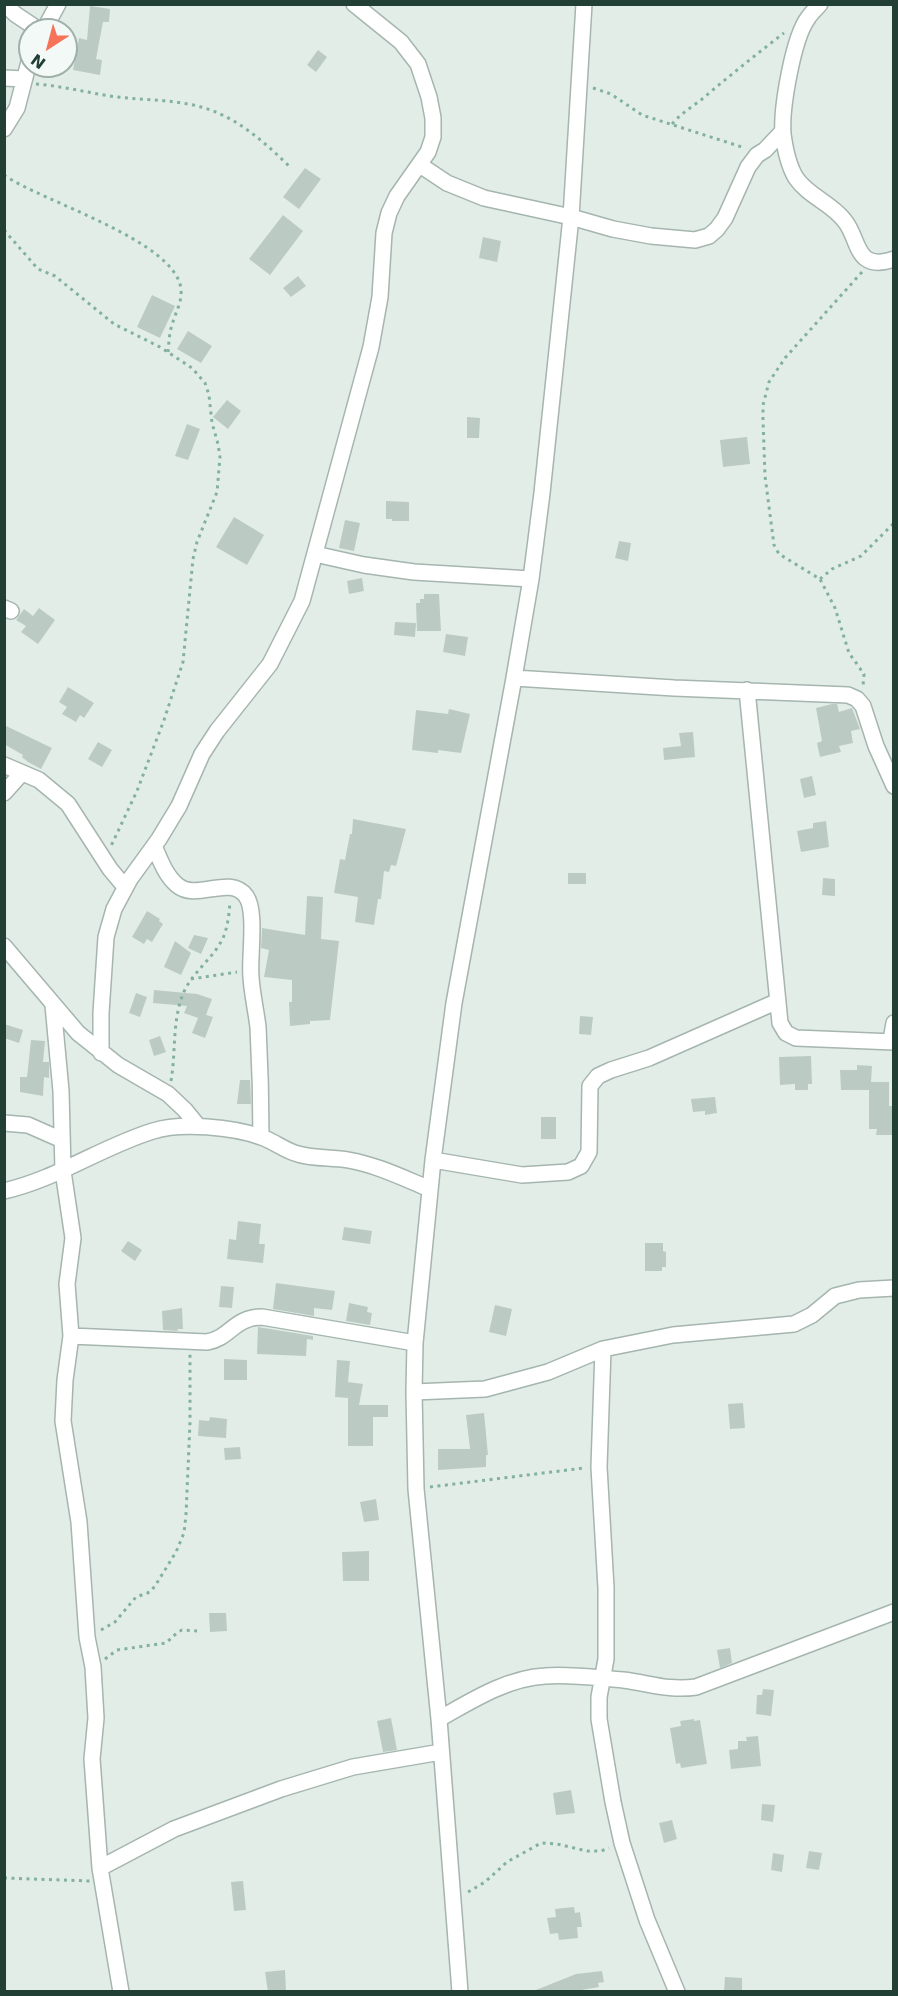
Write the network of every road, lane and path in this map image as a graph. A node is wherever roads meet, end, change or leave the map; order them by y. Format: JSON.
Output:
{"nodes":[{"id":1,"x":5,"y":4,"type":"edge"},
{"id":2,"x":58,"y":4,"type":"edge"},
{"id":3,"x":354,"y":4,"type":"edge"},
{"id":4,"x":584,"y":4,"type":"edge"},
{"id":5,"x":820,"y":4,"type":"edge"},
{"id":6,"x":21,"y":18,"type":"edge"},
{"id":7,"x":50,"y":18,"type":"edge"},
{"id":8,"x":807,"y":19,"type":"junction"},
{"id":9,"x":4,"y":78,"type":"edge"},
{"id":10,"x":24,"y":78,"type":"edge"},
{"id":11,"x":23,"y":82,"type":"junction"},
{"id":12,"x":579,"y":85,"type":"junction"},
{"id":13,"x":672,"y":124,"type":"junction"},
{"id":14,"x":4,"y":129,"type":"edge"},
{"id":15,"x":783,"y":131,"type":"junction"},
{"id":16,"x":786,"y":152,"type":"junction"},
{"id":17,"x":761,"y":153,"type":"junction"},
{"id":18,"x":420,"y":165,"type":"junction"},
{"id":19,"x":289,"y":166,"type":"dead end"},
{"id":20,"x":4,"y":175,"type":"edge"},
{"id":21,"x":571,"y":217,"type":"junction"},
{"id":22,"x":4,"y":230,"type":"edge"},
{"id":23,"x":894,"y":259,"type":"edge"},
{"id":24,"x":873,"y":261,"type":"junction"},
{"id":25,"x":168,"y":352,"type":"junction"},
{"id":26,"x":894,"y":522,"type":"edge"},
{"id":27,"x":315,"y":555,"type":"junction"},
{"id":28,"x":531,"y":579,"type":"junction"},
{"id":29,"x":820,"y":579,"type":"junction"},
{"id":30,"x":514,"y":678,"type":"junction"},
{"id":31,"x":747,"y":690,"type":"junction"},
{"id":32,"x":863,"y":706,"type":"junction"},
{"id":33,"x":4,"y":765,"type":"edge"},
{"id":34,"x":22,"y":772,"type":"junction"},
{"id":35,"x":894,"y":786,"type":"edge"},
{"id":36,"x":4,"y":793,"type":"edge"},
{"id":37,"x":154,"y":846,"type":"junction"},
{"id":38,"x":103,"y":857,"type":"junction"},
{"id":39,"x":125,"y":887,"type":"junction"},
{"id":40,"x":230,"y":887,"type":"junction"},
{"id":41,"x":4,"y":946,"type":"edge"},
{"id":42,"x":250,"y":972,"type":"junction"},
{"id":43,"x":191,"y":979,"type":"junction"},
{"id":44,"x":778,"y":1001,"type":"junction"},
{"id":45,"x":53,"y":1005,"type":"junction"},
{"id":46,"x":894,"y":1023,"type":"edge"},
{"id":47,"x":894,"y":1040,"type":"edge"},
{"id":48,"x":101,"y":1053,"type":"junction"},
{"id":49,"x":168,"y":1094,"type":"junction"},
{"id":50,"x":4,"y":1124,"type":"edge"},
{"id":51,"x":198,"y":1126,"type":"junction"},
{"id":52,"x":261,"y":1137,"type":"junction"},
{"id":53,"x":62,"y":1140,"type":"junction"},
{"id":54,"x":433,"y":1160,"type":"junction"},
{"id":55,"x":63,"y":1171,"type":"junction"},
{"id":56,"x":430,"y":1190,"type":"junction"},
{"id":57,"x":4,"y":1191,"type":"edge"},
{"id":58,"x":894,"y":1288,"type":"edge"},
{"id":59,"x":71,"y":1336,"type":"junction"},
{"id":60,"x":190,"y":1340,"type":"junction"},
{"id":61,"x":415,"y":1343,"type":"junction"},
{"id":62,"x":603,"y":1349,"type":"junction"},
{"id":63,"x":414,"y":1392,"type":"junction"},
{"id":64,"x":599,"y":1467,"type":"junction"},
{"id":65,"x":416,"y":1489,"type":"junction"},
{"id":66,"x":894,"y":1612,"type":"edge"},
{"id":67,"x":197,"y":1631,"type":"dead end"},
{"id":68,"x":87,"y":1637,"type":"junction"},
{"id":69,"x":93,"y":1667,"type":"junction"},
{"id":70,"x":602,"y":1678,"type":"junction"},
{"id":71,"x":439,"y":1719,"type":"junction"},
{"id":72,"x":441,"y":1752,"type":"junction"},
{"id":73,"x":622,"y":1843,"type":"junction"},
{"id":74,"x":101,"y":1875,"type":"junction"},
{"id":75,"x":4,"y":1878,"type":"edge"},
{"id":76,"x":453,"y":1901,"type":"junction"},
{"id":77,"x":121,"y":1992,"type":"edge"},
{"id":78,"x":460,"y":1992,"type":"edge"},
{"id":79,"x":677,"y":1992,"type":"edge"}],
"edges":[{"from":1,"to":6,"type":"street"},
{"from":2,"to":7,"type":"street"},
{"from":3,"to":18,"type":"street"},
{"from":4,"to":12,"type":"street"},
{"from":5,"to":8,"type":"street"},
{"from":8,"to":13,"type":"path"},
{"from":8,"to":15,"type":"street"},
{"from":9,"to":11,"type":"street"},
{"from":10,"to":11,"type":"street"},
{"from":11,"to":14,"type":"street"},
{"from":11,"to":19,"type":"path"},
{"from":12,"to":13,"type":"path"},
{"from":12,"to":21,"type":"street"},
{"from":13,"to":17,"type":"path"},
{"from":15,"to":16,"type":"street"},
{"from":15,"to":17,"type":"street"},
{"from":16,"to":17,"type":"street"},
{"from":16,"to":24,"type":"street"},
{"from":17,"to":21,"type":"street"},
{"from":18,"to":21,"type":"street"},
{"from":18,"to":27,"type":"street"},
{"from":20,"to":25,"type":"path"},
{"from":21,"to":28,"type":"street"},
{"from":22,"to":25,"type":"path"},
{"from":23,"to":24,"type":"street"},
{"from":24,"to":29,"type":"path"},
{"from":25,"to":38,"type":"path"},
{"from":26,"to":29,"type":"path"},
{"from":27,"to":28,"type":"street"},
{"from":27,"to":37,"type":"street"},
{"from":28,"to":30,"type":"street"},
{"from":29,"to":32,"type":"path"},
{"from":30,"to":31,"type":"street"},
{"from":30,"to":54,"type":"street"},
{"from":31,"to":32,"type":"street"},
{"from":31,"to":44,"type":"street"},
{"from":32,"to":35,"type":"street"},
{"from":33,"to":34,"type":"street"},
{"from":34,"to":36,"type":"street"},
{"from":34,"to":38,"type":"street"},
{"from":37,"to":39,"type":"street"},
{"from":37,"to":40,"type":"street"},
{"from":38,"to":39,"type":"street"},
{"from":39,"to":48,"type":"street"},
{"from":40,"to":42,"type":"street"},
{"from":40,"to":43,"type":"path"},
{"from":41,"to":45,"type":"street"},
{"from":42,"to":43,"type":"path"},
{"from":42,"to":52,"type":"street"},
{"from":43,"to":49,"type":"path"},
{"from":44,"to":47,"type":"street"},
{"from":44,"to":54,"type":"street"},
{"from":45,"to":48,"type":"street"},
{"from":45,"to":53,"type":"street"},
{"from":46,"to":47,"type":"street"},
{"from":48,"to":49,"type":"street"},
{"from":49,"to":51,"type":"street"},
{"from":50,"to":53,"type":"street"},
{"from":51,"to":52,"type":"street"},
{"from":51,"to":55,"type":"street"},
{"from":52,"to":56,"type":"street"},
{"from":53,"to":55,"type":"street"},
{"from":54,"to":56,"type":"street"},
{"from":55,"to":57,"type":"street"},
{"from":55,"to":59,"type":"street"},
{"from":56,"to":61,"type":"street"},
{"from":58,"to":62,"type":"street"},
{"from":59,"to":60,"type":"street"},
{"from":59,"to":68,"type":"street"},
{"from":60,"to":61,"type":"street"},
{"from":60,"to":68,"type":"path"},
{"from":61,"to":63,"type":"street"},
{"from":62,"to":63,"type":"street"},
{"from":62,"to":64,"type":"street"},
{"from":63,"to":65,"type":"street"},
{"from":64,"to":65,"type":"path"},
{"from":64,"to":70,"type":"street"},
{"from":65,"to":71,"type":"street"},
{"from":66,"to":70,"type":"street"},
{"from":67,"to":69,"type":"path"},
{"from":68,"to":69,"type":"street"},
{"from":69,"to":74,"type":"street"},
{"from":70,"to":71,"type":"street"},
{"from":70,"to":73,"type":"street"},
{"from":71,"to":72,"type":"street"},
{"from":72,"to":74,"type":"street"},
{"from":72,"to":76,"type":"street"},
{"from":73,"to":76,"type":"path"},
{"from":73,"to":79,"type":"street"},
{"from":74,"to":75,"type":"path"},
{"from":74,"to":77,"type":"street"},
{"from":76,"to":78,"type":"street"}]}
